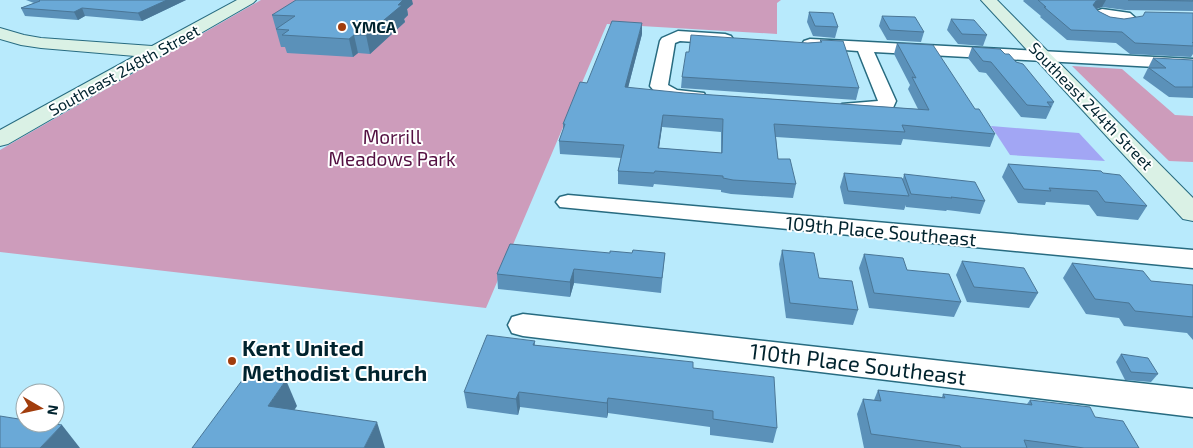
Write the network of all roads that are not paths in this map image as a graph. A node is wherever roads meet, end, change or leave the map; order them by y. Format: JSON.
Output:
{"nodes":[{"id":1,"x":248,"y":0,"type":"edge"},
{"id":2,"x":989,"y":0,"type":"edge"},
{"id":3,"x":1146,"y":15,"type":"edge"},
{"id":4,"x":1124,"y":16,"type":"dead end"},
{"id":5,"x":0,"y":33,"type":"edge"},
{"id":6,"x":737,"y":40,"type":"edge"},
{"id":7,"x":796,"y":43,"type":"edge"},
{"id":8,"x":864,"y":47,"type":"junction"},
{"id":9,"x":155,"y":52,"type":"junction"},
{"id":10,"x":1044,"y":57,"type":"junction"},
{"id":11,"x":1193,"y":64,"type":"edge"},
{"id":12,"x":712,"y":98,"type":"edge"},
{"id":13,"x":829,"y":106,"type":"edge"},
{"id":14,"x":0,"y":139,"type":"edge"},
{"id":15,"x":568,"y":202,"type":"dead end"},
{"id":16,"x":1193,"y":213,"type":"edge"},
{"id":17,"x":1193,"y":259,"type":"edge"},
{"id":18,"x":523,"y":325,"type":"dead end"},
{"id":19,"x":1193,"y":403,"type":"edge"}],
"edges":[{"from":1,"to":9,"type":"street","name":"Southeast 248th Street"},
{"from":2,"to":10,"type":"street","name":"Southeast 244th Street"},
{"from":3,"to":4,"type":"street"},
{"from":5,"to":9,"type":"street"},
{"from":6,"to":12,"type":"street"},
{"from":7,"to":8,"type":"street"},
{"from":8,"to":10,"type":"street"},
{"from":8,"to":13,"type":"street"},
{"from":9,"to":14,"type":"street","name":"Southeast 248th Street"},
{"from":10,"to":11,"type":"street"},
{"from":10,"to":16,"type":"street","name":"Southeast 244th Street"},
{"from":15,"to":17,"type":"street","name":"109th Place Southeast"},
{"from":18,"to":19,"type":"street","name":"110th Place Southeast"}]}
